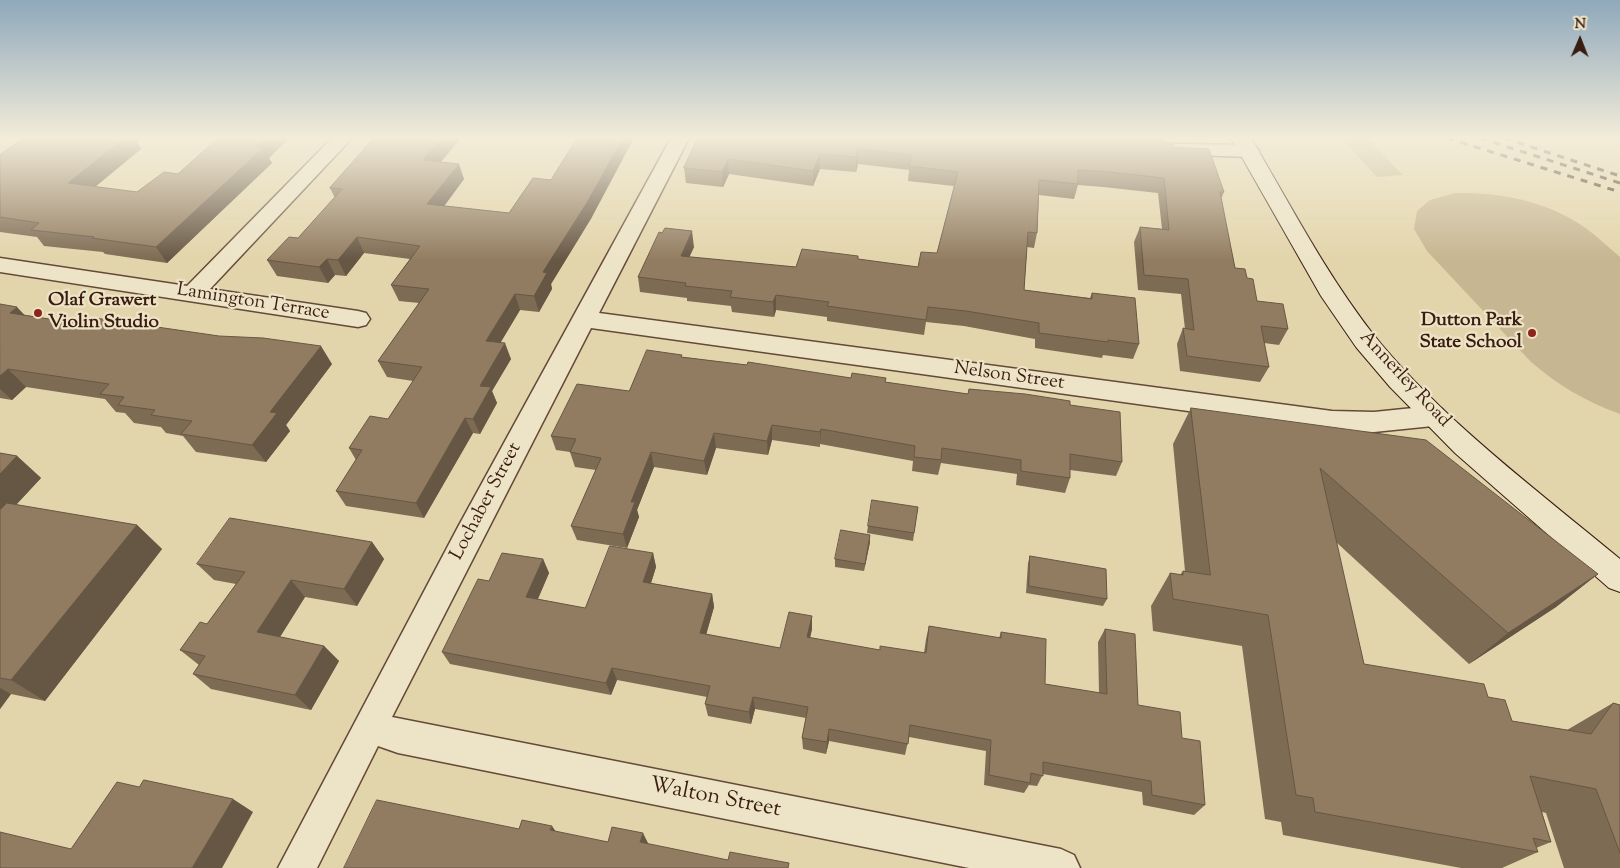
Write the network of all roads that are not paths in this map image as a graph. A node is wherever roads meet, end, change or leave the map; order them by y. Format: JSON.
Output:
{"nodes":[{"id":1,"x":304,"y":179,"type":"edge"},
{"id":2,"x":659,"y":179,"type":"edge"},
{"id":3,"x":1265,"y":179,"type":"edge"},
{"id":4,"x":0,"y":265,"type":"edge"},
{"id":5,"x":192,"y":294,"type":"junction"},
{"id":6,"x":358,"y":319,"type":"dead end"},
{"id":7,"x":585,"y":320,"type":"junction"},
{"id":8,"x":1433,"y":416,"type":"junction"},
{"id":9,"x":1620,"y":578,"type":"edge"},
{"id":10,"x":370,"y":727,"type":"junction"},
{"id":11,"x":297,"y":868,"type":"edge"},
{"id":12,"x":1061,"y":868,"type":"edge"}],
"edges":[{"from":1,"to":5,"type":"street"},
{"from":2,"to":7,"type":"street","name":"Lochaber Street"},
{"from":3,"to":8,"type":"main road","name":"Annerley Road"},
{"from":4,"to":5,"type":"street","name":"Lamington Terrace"},
{"from":5,"to":6,"type":"street","name":"Lamington Terrace"},
{"from":7,"to":8,"type":"street","name":"Nelson Street"},
{"from":7,"to":10,"type":"street","name":"Lochaber Street"},
{"from":8,"to":9,"type":"main road","name":"Annerley Road"},
{"from":10,"to":11,"type":"street","name":"Lochaber Street"},
{"from":10,"to":12,"type":"street","name":"Walton Street"}]}
